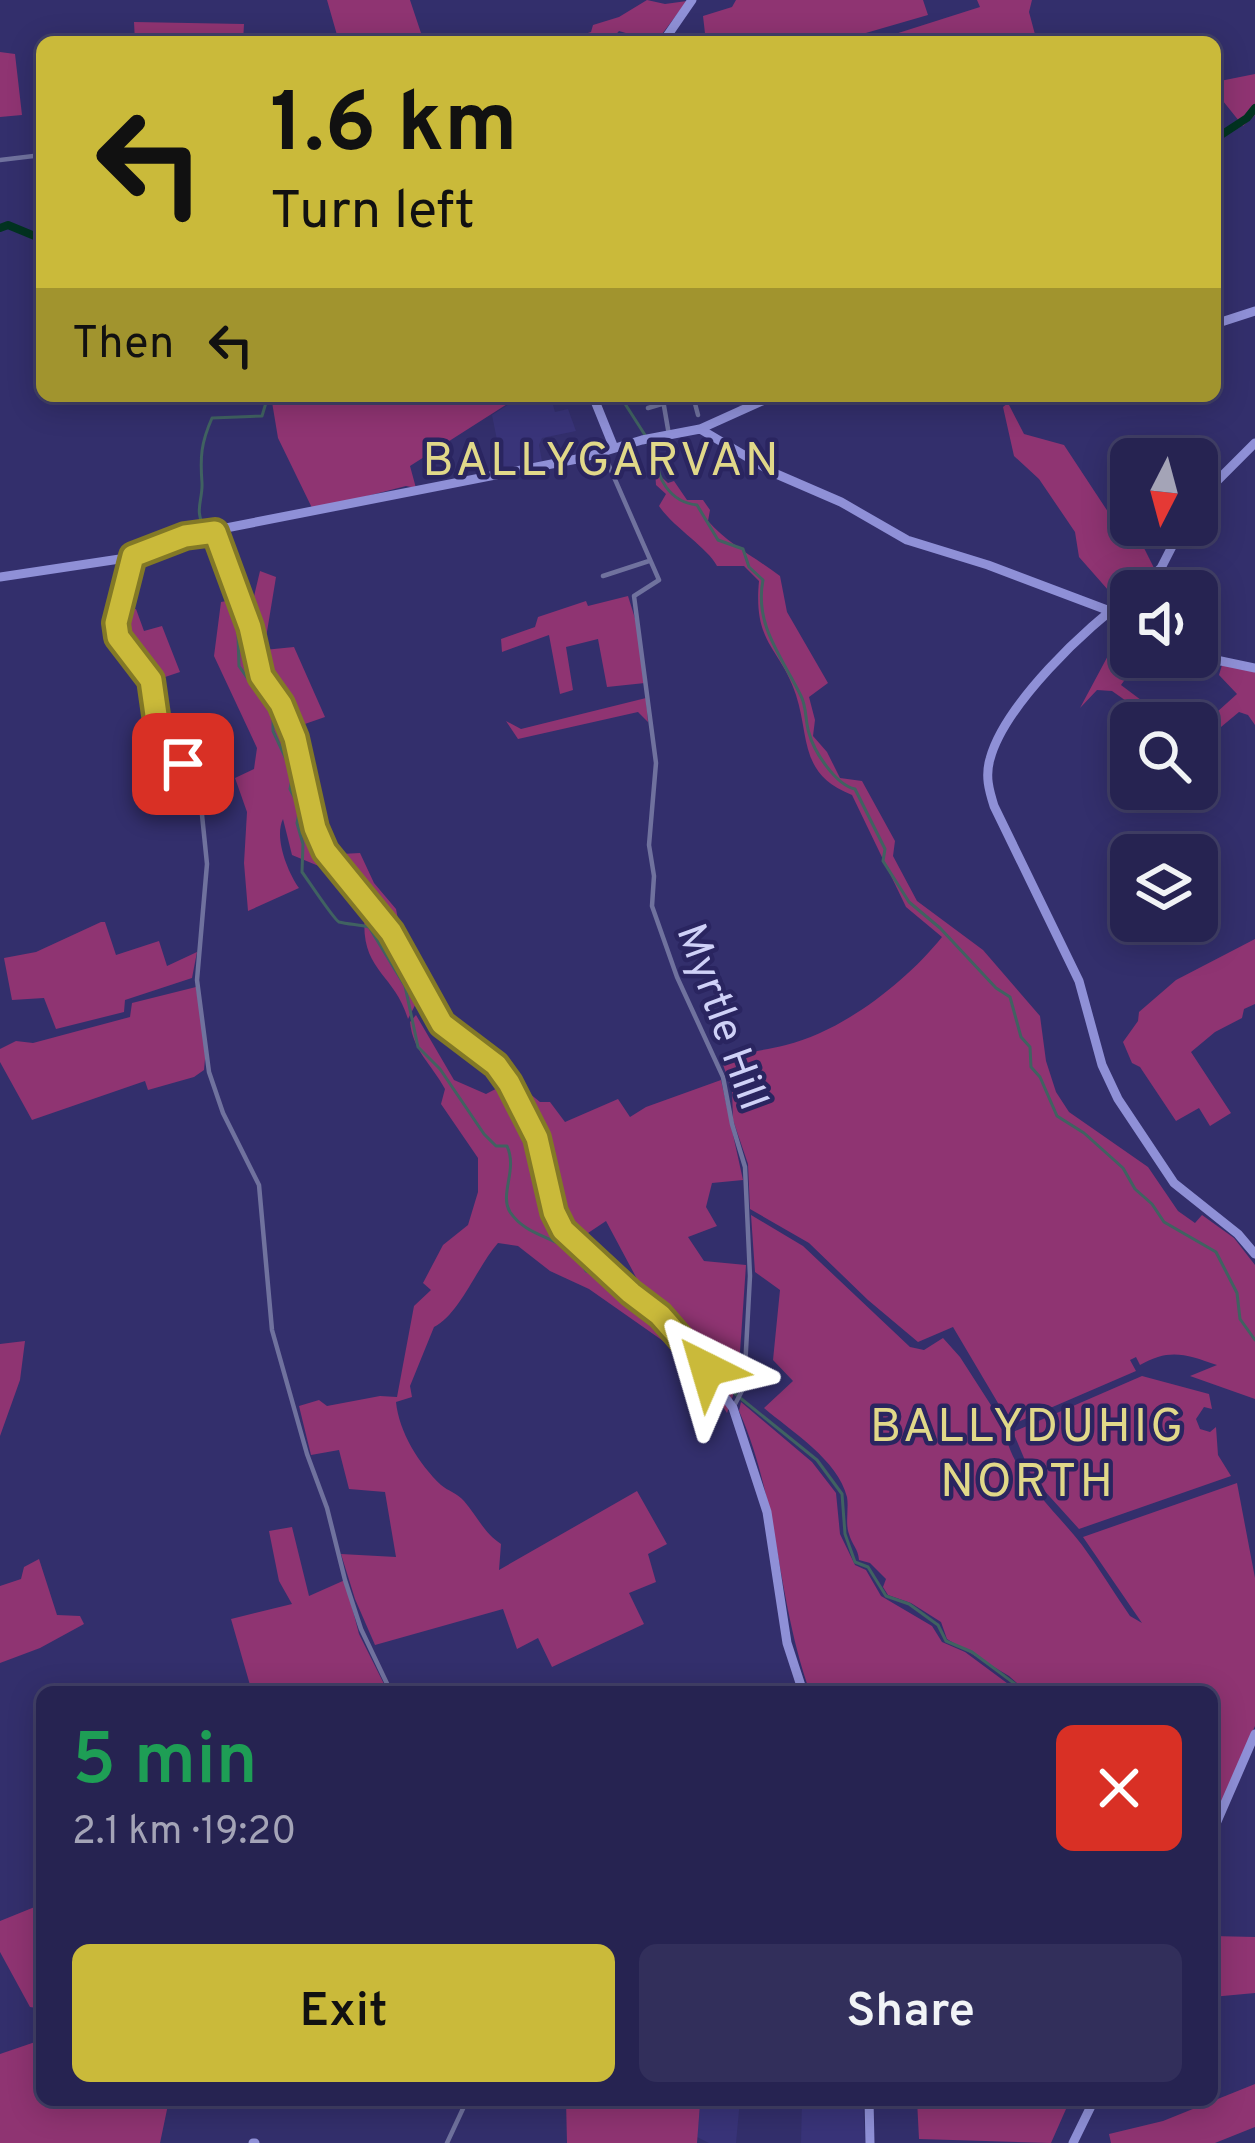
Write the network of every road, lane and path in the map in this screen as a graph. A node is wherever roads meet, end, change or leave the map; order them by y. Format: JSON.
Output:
{"nodes":[{"id":1,"x":692,"y":0,"type":"edge"},
{"id":2,"x":667,"y":36,"type":"edge"},
{"id":3,"x":36,"y":156,"type":"edge"},
{"id":4,"x":0,"y":160,"type":"edge"},
{"id":5,"x":1255,"y":310,"type":"edge"},
{"id":6,"x":1221,"y":322,"type":"edge"},
{"id":7,"x":595,"y":402,"type":"edge"},
{"id":8,"x":675,"y":402,"type":"edge"},
{"id":9,"x":693,"y":402,"type":"edge"},
{"id":10,"x":757,"y":402,"type":"edge"},
{"id":11,"x":664,"y":406,"type":"junction"},
{"id":12,"x":648,"y":408,"type":"dead end"},
{"id":13,"x":698,"y":415,"type":"dead end"},
{"id":14,"x":700,"y":429,"type":"junction"},
{"id":15,"x":669,"y":435,"type":"junction"},
{"id":16,"x":1255,"y":442,"type":"edge"},
{"id":17,"x":609,"y":450,"type":"junction"},
{"id":18,"x":1218,"y":480,"type":"edge"},
{"id":19,"x":210,"y":532,"type":"junction"},
{"id":20,"x":133,"y":556,"type":"junction"},
{"id":21,"x":651,"y":560,"type":"junction"},
{"id":22,"x":603,"y":576,"type":"dead end"},
{"id":23,"x":0,"y":577,"type":"edge"},
{"id":24,"x":1110,"y":609,"type":"edge"},
{"id":25,"x":1110,"y":610,"type":"edge"},
{"id":26,"x":1218,"y":660,"type":"edge"},
{"id":27,"x":1255,"y":668,"type":"edge"},
{"id":28,"x":1255,"y":1254,"type":"edge"},
{"id":29,"x":738,"y":1402,"type":"junction"},
{"id":30,"x":388,"y":1686,"type":"edge"},
{"id":31,"x":801,"y":1686,"type":"edge"},
{"id":32,"x":1255,"y":1734,"type":"edge"},
{"id":33,"x":1218,"y":1819,"type":"edge"},
{"id":34,"x":464,"y":2106,"type":"edge"},
{"id":35,"x":868,"y":2106,"type":"edge"},
{"id":36,"x":1091,"y":2106,"type":"edge"},
{"id":37,"x":448,"y":2143,"type":"edge"},
{"id":38,"x":870,"y":2143,"type":"edge"},
{"id":39,"x":1074,"y":2143,"type":"edge"}],
"edges":[{"from":1,"to":2,"type":"street"},
{"from":3,"to":4,"type":"street"},
{"from":5,"to":6,"type":"street"},
{"from":7,"to":17,"type":"street"},
{"from":8,"to":11,"type":"street"},
{"from":9,"to":13,"type":"street"},
{"from":10,"to":14,"type":"street"},
{"from":11,"to":12,"type":"street"},
{"from":11,"to":15,"type":"street"},
{"from":14,"to":15,"type":"street"},
{"from":14,"to":24,"type":"street"},
{"from":15,"to":17,"type":"street"},
{"from":16,"to":18,"type":"street"},
{"from":17,"to":19,"type":"street"},
{"from":17,"to":21,"type":"street"},
{"from":19,"to":20,"type":"street"},
{"from":19,"to":29,"type":"street"},
{"from":20,"to":23,"type":"street"},
{"from":20,"to":30,"type":"street"},
{"from":21,"to":22,"type":"street"},
{"from":21,"to":29,"type":"street","name":"Myrtle Hill"},
{"from":25,"to":28,"type":"street"},
{"from":26,"to":27,"type":"street"},
{"from":29,"to":31,"type":"street"},
{"from":32,"to":33,"type":"street"},
{"from":34,"to":37,"type":"street"},
{"from":35,"to":38,"type":"street"},
{"from":36,"to":39,"type":"street"}]}
